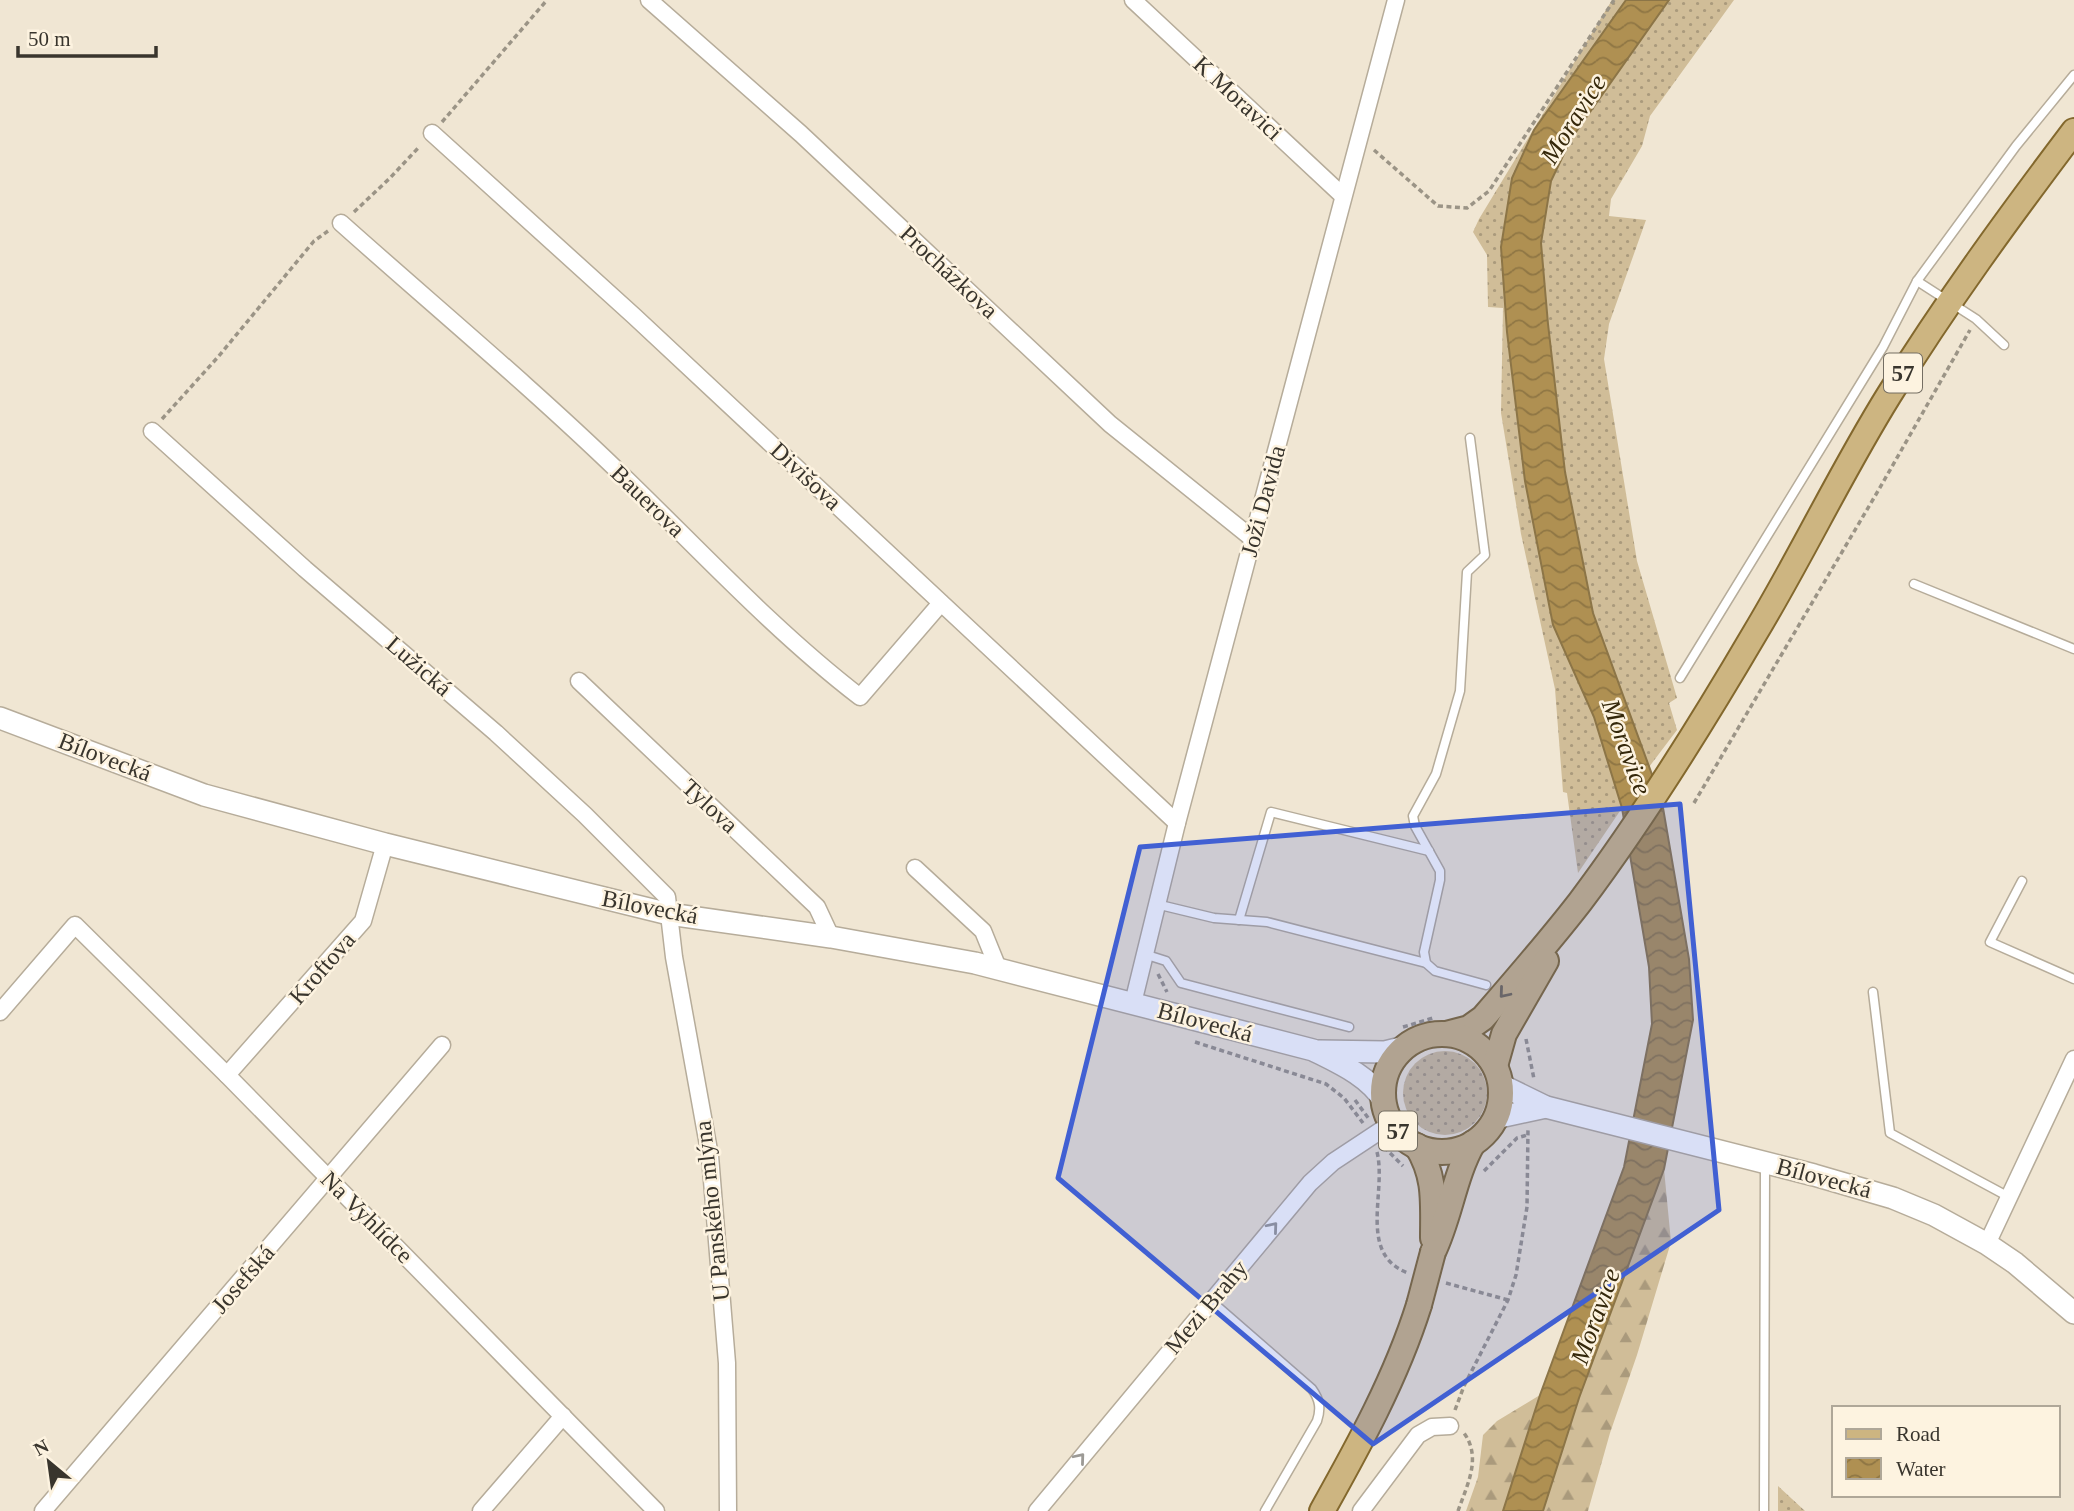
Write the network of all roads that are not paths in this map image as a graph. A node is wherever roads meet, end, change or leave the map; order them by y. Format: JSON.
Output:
{"nodes":[{"id":1,"x":649,"y":0,"type":"edge"},
{"id":2,"x":1133,"y":0,"type":"edge"},
{"id":3,"x":1396,"y":0,"type":"edge"},
{"id":4,"x":2074,"y":75,"type":"edge"},
{"id":5,"x":2074,"y":131,"type":"edge"},
{"id":6,"x":432,"y":133,"type":"dead end"},
{"id":7,"x":1343,"y":196,"type":"junction"},
{"id":8,"x":341,"y":223,"type":"dead end"},
{"id":9,"x":1917,"y":281,"type":"junction"},
{"id":10,"x":1950,"y":300,"type":"junction"},
{"id":11,"x":2004,"y":345,"type":"dead end"},
{"id":12,"x":152,"y":431,"type":"dead end"},
{"id":13,"x":1470,"y":438,"type":"dead end"},
{"id":14,"x":1253,"y":539,"type":"junction"},
{"id":15,"x":1914,"y":584,"type":"dead end"},
{"id":16,"x":941,"y":603,"type":"junction"},
{"id":17,"x":2074,"y":649,"type":"edge"},
{"id":18,"x":1680,"y":678,"type":"dead end"},
{"id":19,"x":579,"y":681,"type":"dead end"},
{"id":20,"x":0,"y":718,"type":"edge"},
{"id":21,"x":1177,"y":823,"type":"junction"},
{"id":22,"x":385,"y":844,"type":"junction"},
{"id":23,"x":1429,"y":850,"type":"junction"},
{"id":24,"x":915,"y":868,"type":"dead end"},
{"id":25,"x":2022,"y":881,"type":"dead end"},
{"id":26,"x":1579,"y":903,"type":"junction"},
{"id":27,"x":1156,"y":904,"type":"junction"},
{"id":28,"x":669,"y":914,"type":"junction"},
{"id":29,"x":1239,"y":920,"type":"junction"},
{"id":30,"x":831,"y":937,"type":"junction"},
{"id":31,"x":1144,"y":954,"type":"junction"},
{"id":32,"x":1426,"y":963,"type":"junction"},
{"id":33,"x":998,"y":968,"type":"junction"},
{"id":34,"x":2074,"y":979,"type":"edge"},
{"id":35,"x":1486,"y":985,"type":"dead end"},
{"id":36,"x":1873,"y":992,"type":"dead end"},
{"id":37,"x":1133,"y":1003,"type":"junction"},
{"id":38,"x":0,"y":1012,"type":"edge"},
{"id":39,"x":1349,"y":1027,"type":"dead end"},
{"id":40,"x":1446,"y":1034,"type":"junction"},
{"id":41,"x":442,"y":1045,"type":"dead end"},
{"id":42,"x":1405,"y":1047,"type":"junction"},
{"id":43,"x":1313,"y":1051,"type":"junction"},
{"id":44,"x":2074,"y":1059,"type":"edge"},
{"id":45,"x":227,"y":1075,"type":"junction"},
{"id":46,"x":1498,"y":1076,"type":"junction"},
{"id":47,"x":1546,"y":1107,"type":"junction"},
{"id":48,"x":1388,"y":1112,"type":"junction"},
{"id":49,"x":1495,"y":1118,"type":"junction"},
{"id":50,"x":1473,"y":1143,"type":"junction"},
{"id":51,"x":1417,"y":1146,"type":"junction"},
{"id":52,"x":1758,"y":1160,"type":"junction"},
{"id":53,"x":329,"y":1179,"type":"junction"},
{"id":54,"x":2009,"y":1197,"type":"junction"},
{"id":55,"x":1987,"y":1244,"type":"junction"},
{"id":56,"x":1433,"y":1252,"type":"junction"},
{"id":57,"x":1211,"y":1301,"type":"junction"},
{"id":58,"x":2074,"y":1313,"type":"edge"},
{"id":59,"x":563,"y":1416,"type":"junction"},
{"id":60,"x":1450,"y":1426,"type":"road end"},
{"id":61,"x":43,"y":1511,"type":"edge"},
{"id":62,"x":481,"y":1511,"type":"edge"},
{"id":63,"x":656,"y":1511,"type":"edge"},
{"id":64,"x":728,"y":1511,"type":"edge"},
{"id":65,"x":1037,"y":1511,"type":"edge"},
{"id":66,"x":1265,"y":1511,"type":"edge"},
{"id":67,"x":1322,"y":1511,"type":"edge"},
{"id":68,"x":1361,"y":1511,"type":"edge"},
{"id":69,"x":1764,"y":1511,"type":"edge"}],
"edges":[{"from":1,"to":14,"type":"street","name":"Procházkova"},
{"from":2,"to":7,"type":"street","name":"K Moravici"},
{"from":3,"to":7,"type":"street","name":"Joži Davida"},
{"from":4,"to":9,"type":"lane"},
{"from":5,"to":10,"type":"main road","number":"57"},
{"from":6,"to":16,"type":"street","name":"Divišova"},
{"from":7,"to":14,"type":"street","name":"Joži Davida"},
{"from":8,"to":16,"type":"street","name":"Bauerova"},
{"from":9,"to":10,"type":"lane"},
{"from":9,"to":18,"type":"lane"},
{"from":10,"to":11,"type":"lane"},
{"from":10,"to":26,"type":"main road","number":"57"},
{"from":12,"to":28,"type":"street","name":"Lužická"},
{"from":13,"to":23,"type":"lane"},
{"from":14,"to":21,"type":"street","name":"Joži Davida"},
{"from":15,"to":17,"type":"lane"},
{"from":16,"to":21,"type":"street","name":"Divišova"},
{"from":19,"to":30,"type":"street","name":"Tylova"},
{"from":20,"to":22,"type":"main road","name":"Bílovecká"},
{"from":21,"to":27,"type":"street","name":"Joži Davida"},
{"from":22,"to":28,"type":"main road","name":"Bílovecká"},
{"from":22,"to":45,"type":"street","name":"Kroftova"},
{"from":23,"to":29,"type":"lane"},
{"from":23,"to":32,"type":"lane"},
{"from":24,"to":33,"type":"street"},
{"from":25,"to":34,"type":"lane"},
{"from":26,"to":40,"type":"main road","number":"57","one_way":true},
{"from":26,"to":46,"type":"main road","number":"57"},
{"from":27,"to":29,"type":"lane"},
{"from":27,"to":31,"type":"street","name":"Joži Davida"},
{"from":28,"to":30,"type":"main road","name":"Bílovecká"},
{"from":28,"to":64,"type":"street","name":"U Panského mlýna"},
{"from":29,"to":32,"type":"lane"},
{"from":30,"to":33,"type":"main road","name":"Bílovecká"},
{"from":31,"to":37,"type":"street","name":"Joži Davida"},
{"from":31,"to":39,"type":"lane"},
{"from":32,"to":35,"type":"lane"},
{"from":33,"to":37,"type":"main road","name":"Bílovecká"},
{"from":36,"to":54,"type":"lane"},
{"from":37,"to":43,"type":"main road","name":"Bílovecká"},
{"from":38,"to":45,"type":"street","name":"Na Vyhlídce"},
{"from":40,"to":42,"type":"main road","name":"Bílovecká","number":"57"},
{"from":40,"to":46,"type":"main road"},
{"from":41,"to":53,"type":"street","name":"Josefská"},
{"from":42,"to":43,"type":"main road","name":"Bílovecká"},
{"from":42,"to":48,"type":"main road","number":"57"},
{"from":43,"to":48,"type":"main road","name":"Bílovecká"},
{"from":44,"to":54,"type":"street"},
{"from":45,"to":53,"type":"street","name":"Na Vyhlídce"},
{"from":46,"to":47,"type":"main road"},
{"from":46,"to":49,"type":"main road","number":"57"},
{"from":47,"to":49,"type":"main road"},
{"from":47,"to":52,"type":"main road","name":"Bílovecká"},
{"from":48,"to":51,"type":"main road","name":"Bílovecká","number":"57"},
{"from":57,"to":48,"type":"street","name":"Mezi Brahy","one_way":true},
{"from":49,"to":50,"type":"main road","number":"57"},
{"from":50,"to":51,"type":"main road","number":"57"},
{"from":50,"to":56,"type":"main road","number":"57"},
{"from":51,"to":56,"type":"main road","number":"57"},
{"from":52,"to":55,"type":"main road","name":"Bílovecká"},
{"from":52,"to":69,"type":"lane"},
{"from":53,"to":59,"type":"street","name":"Na Vyhlídce"},
{"from":53,"to":61,"type":"street","name":"Josefská"},
{"from":54,"to":55,"type":"street"},
{"from":55,"to":58,"type":"main road","name":"Bílovecká"},
{"from":56,"to":67,"type":"main road","number":"57","bridge":true},
{"from":65,"to":57,"type":"street","name":"Mezi Brahy","one_way":true},
{"from":57,"to":66,"type":"lane"},
{"from":59,"to":62,"type":"street"},
{"from":59,"to":63,"type":"street","name":"Na Vyhlídce"},
{"from":60,"to":68,"type":"street"}]}
